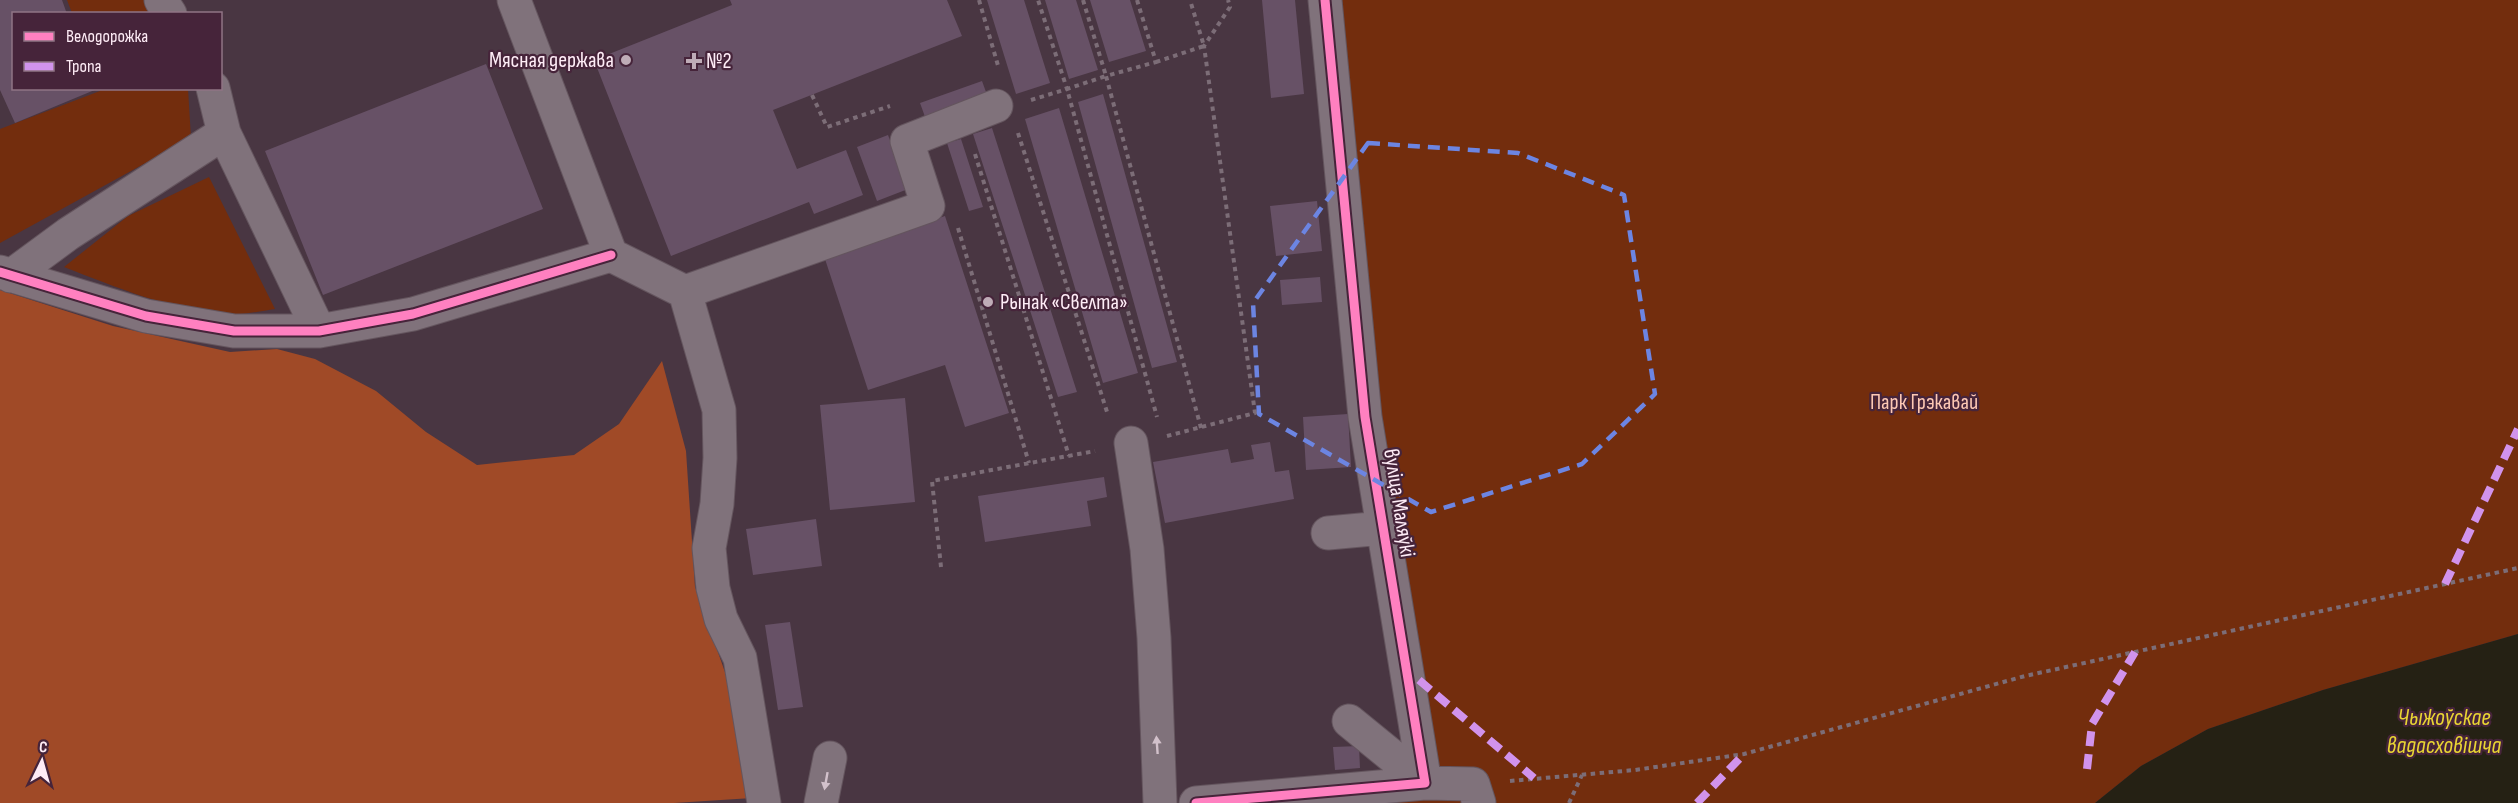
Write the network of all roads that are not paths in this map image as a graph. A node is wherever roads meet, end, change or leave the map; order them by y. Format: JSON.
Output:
{"nodes":[{"id":1,"x":514,"y":0,"type":"edge"},
{"id":2,"x":1325,"y":0,"type":"edge"},
{"id":3,"x":214,"y":90,"type":"edge"},
{"id":4,"x":1009,"y":104,"type":"road end"},
{"id":5,"x":225,"y":133,"type":"junction"},
{"id":6,"x":611,"y":255,"type":"junction"},
{"id":7,"x":5,"y":274,"type":"edge"},
{"id":8,"x":685,"y":292,"type":"junction"},
{"id":9,"x":320,"y":331,"type":"junction"},
{"id":10,"x":1131,"y":443,"type":"dead end"},
{"id":11,"x":1383,"y":528,"type":"junction"},
{"id":12,"x":1328,"y":533,"type":"dead end"},
{"id":13,"x":1349,"y":721,"type":"dead end"},
{"id":14,"x":830,"y":758,"type":"dead end"},
{"id":15,"x":1425,"y":783,"type":"junction"},
{"id":16,"x":1476,"y":794,"type":"edge"},
{"id":17,"x":764,"y":803,"type":"edge"},
{"id":18,"x":821,"y":803,"type":"edge"},
{"id":19,"x":1160,"y":803,"type":"edge"},
{"id":20,"x":1196,"y":803,"type":"edge"}],
"edges":[{"from":1,"to":6,"type":"street"},
{"from":2,"to":11,"type":"street","name":"вуліца Маляўкі"},
{"from":3,"to":5,"type":"street"},
{"from":4,"to":8,"type":"street"},
{"from":5,"to":7,"type":"street"},
{"from":5,"to":9,"type":"street"},
{"from":6,"to":8,"type":"street"},
{"from":6,"to":9,"type":"street"},
{"from":7,"to":9,"type":"street"},
{"from":8,"to":17,"type":"street"},
{"from":19,"to":10,"type":"street","one_way":true},
{"from":11,"to":12,"type":"street"},
{"from":11,"to":15,"type":"street","name":"вуліца Маляўкі"},
{"from":13,"to":15,"type":"street"},
{"from":14,"to":18,"type":"street","one_way":true},
{"from":15,"to":16,"type":"street"},
{"from":15,"to":20,"type":"street"}]}
